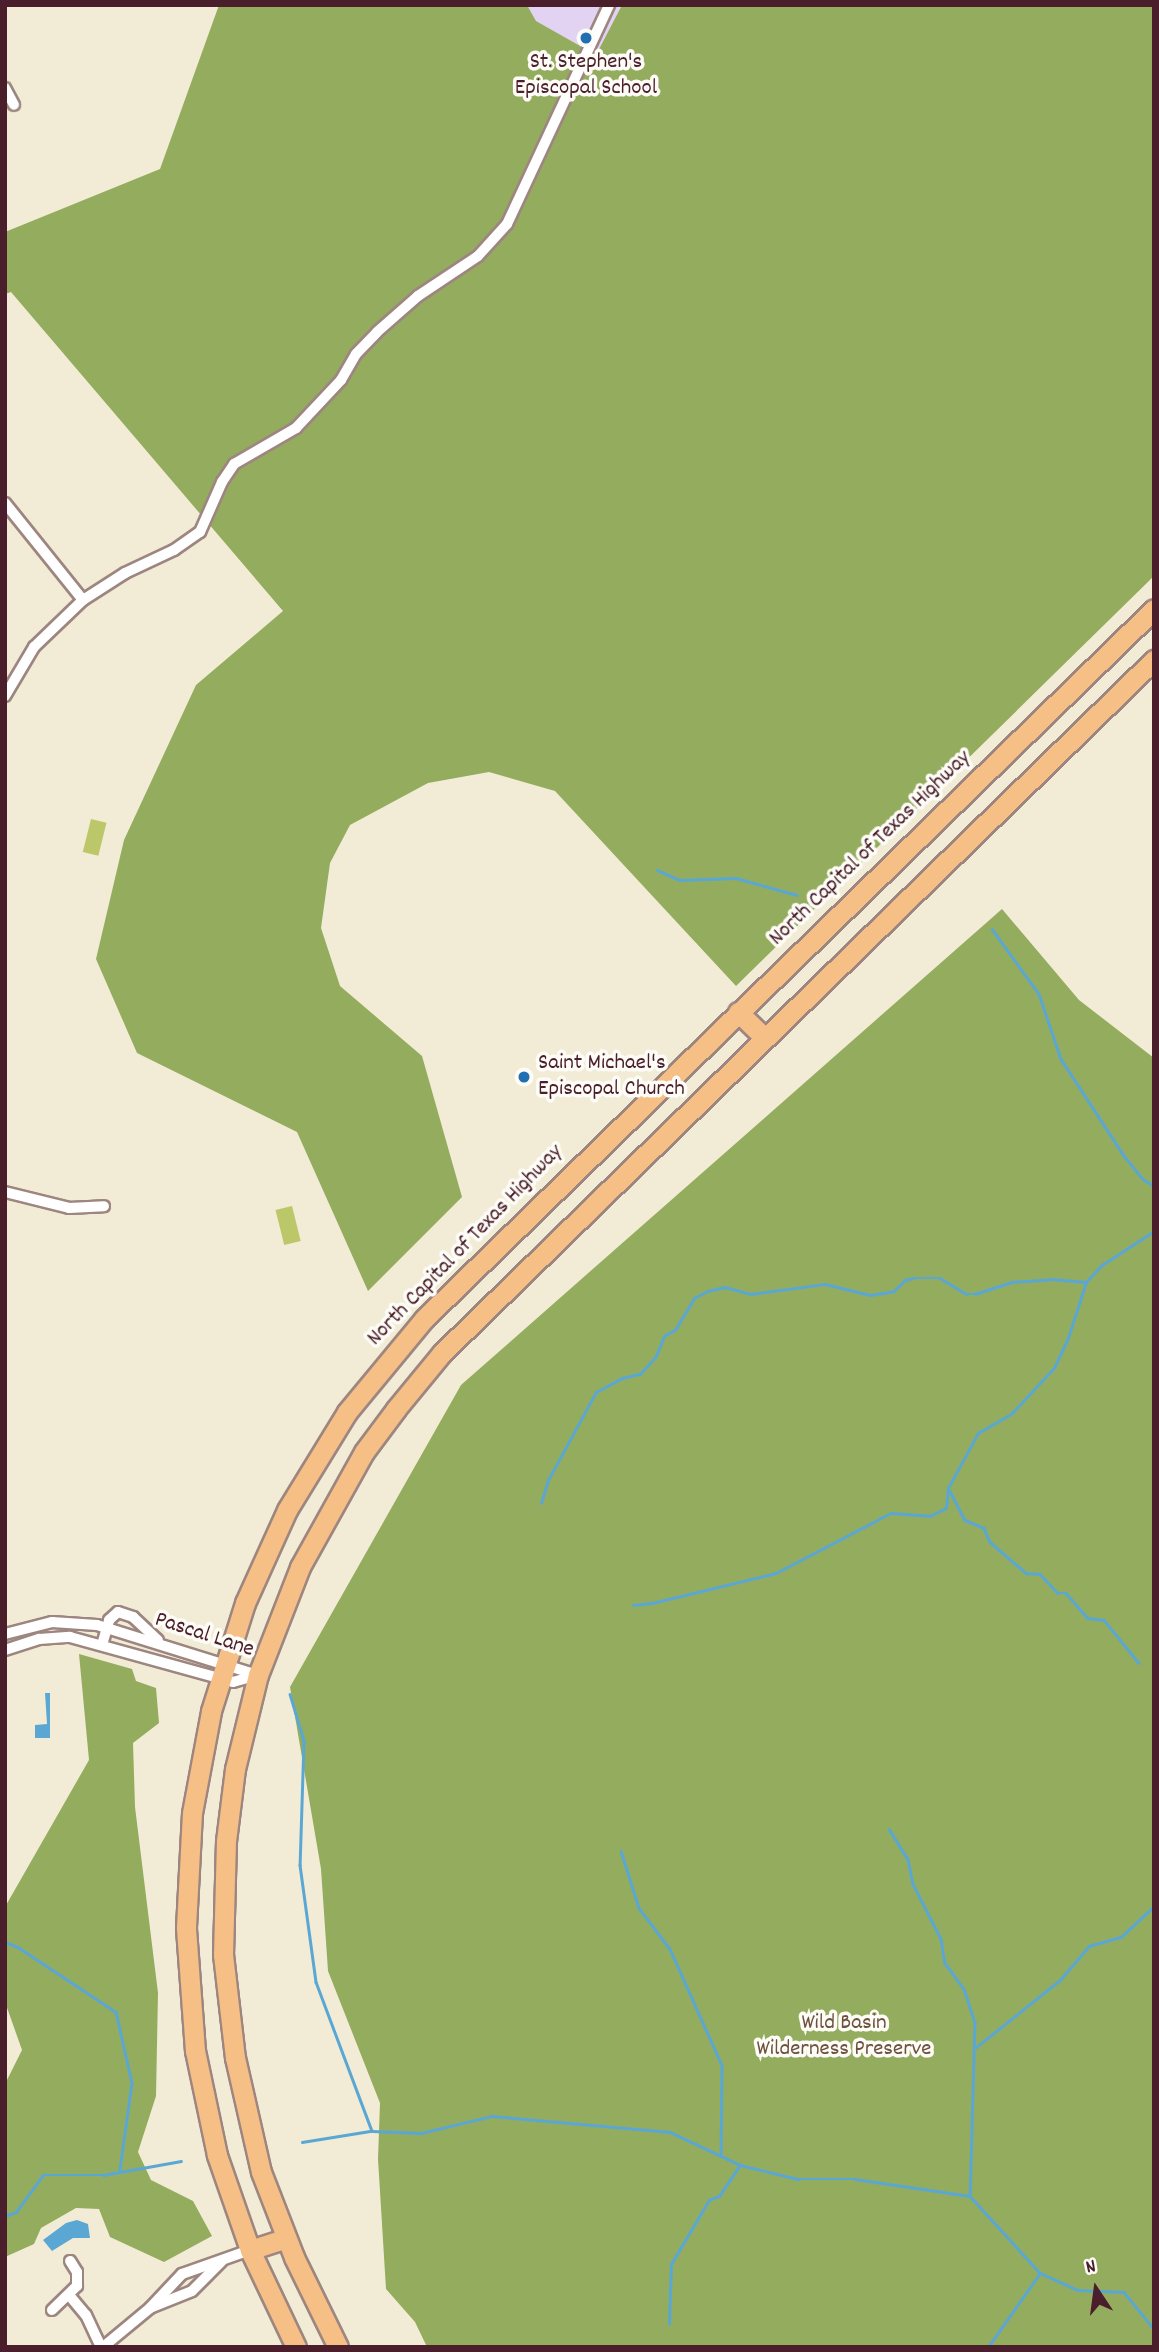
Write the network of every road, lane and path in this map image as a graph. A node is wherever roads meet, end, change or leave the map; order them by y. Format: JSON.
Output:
{"nodes":[{"id":1,"x":609,"y":5,"type":"edge"},
{"id":2,"x":5,"y":88,"type":"edge"},
{"id":3,"x":14,"y":105,"type":"dead end"},
{"id":4,"x":5,"y":503,"type":"edge"},
{"id":5,"x":83,"y":600,"type":"junction"},
{"id":6,"x":1154,"y":609,"type":"edge"},
{"id":7,"x":1154,"y":660,"type":"edge"},
{"id":8,"x":5,"y":696,"type":"edge"},
{"id":9,"x":738,"y":1012,"type":"junction"},
{"id":10,"x":765,"y":1038,"type":"junction"},
{"id":11,"x":5,"y":1192,"type":"edge"},
{"id":12,"x":104,"y":1206,"type":"dead end"},
{"id":13,"x":76,"y":1622,"type":"junction"},
{"id":14,"x":107,"y":1627,"type":"junction"},
{"id":15,"x":5,"y":1634,"type":"edge"},
{"id":16,"x":74,"y":1638,"type":"junction"},
{"id":17,"x":102,"y":1645,"type":"junction"},
{"id":18,"x":167,"y":1645,"type":"junction"},
{"id":19,"x":5,"y":1650,"type":"edge"},
{"id":20,"x":222,"y":1670,"type":"junction"},
{"id":21,"x":258,"y":1675,"type":"junction"},
{"id":22,"x":286,"y":2238,"type":"junction"},
{"id":23,"x":250,"y":2250,"type":"junction"},
{"id":24,"x":225,"y":2260,"type":"junction"},
{"id":25,"x":70,"y":2261,"type":"dead end"},
{"id":26,"x":182,"y":2274,"type":"junction"},
{"id":27,"x":192,"y":2291,"type":"junction"},
{"id":28,"x":69,"y":2295,"type":"junction"},
{"id":29,"x":150,"y":2308,"type":"junction"},
{"id":30,"x":52,"y":2310,"type":"dead end"},
{"id":31,"x":102,"y":2347,"type":"edge"},
{"id":32,"x":296,"y":2347,"type":"edge"},
{"id":33,"x":338,"y":2347,"type":"edge"}],
"edges":[{"from":1,"to":5,"type":"street"},
{"from":2,"to":3,"type":"street"},
{"from":4,"to":5,"type":"street"},
{"from":5,"to":8,"type":"street"},
{"from":6,"to":9,"type":"highway","name":"North Capital of Texas Highway"},
{"from":7,"to":10,"type":"highway"},
{"from":9,"to":10,"type":"highway"},
{"from":9,"to":20,"type":"highway","name":"North Capital of Texas Highway"},
{"from":10,"to":21,"type":"highway"},
{"from":11,"to":12,"type":"street"},
{"from":13,"to":14,"type":"street","name":"Pascal Lane"},
{"from":13,"to":15,"type":"street","name":"Pascal Lane"},
{"from":13,"to":16,"type":"street"},
{"from":14,"to":17,"type":"street"},
{"from":14,"to":18,"type":"street","name":"Pascal Lane"},
{"from":14,"to":18,"type":"street"},
{"from":16,"to":17,"type":"street","name":"Pascal Lane"},
{"from":16,"to":19,"type":"street","name":"Pascal Lane"},
{"from":17,"to":20,"type":"street","name":"Pascal Lane"},
{"from":18,"to":20,"type":"street","name":"Pascal Lane"},
{"from":20,"to":21,"type":"street","name":"Pascal Lane"},
{"from":20,"to":21,"type":"street","name":"Pascal Lane"},
{"from":20,"to":23,"type":"highway","name":"North Capital of Texas Highway"},
{"from":21,"to":22,"type":"highway"},
{"from":22,"to":23,"type":"highway"},
{"from":22,"to":33,"type":"highway"},
{"from":23,"to":24,"type":"street"},
{"from":23,"to":32,"type":"highway","name":"North Capital of Texas Highway"},
{"from":24,"to":26,"type":"street"},
{"from":24,"to":27,"type":"street"},
{"from":25,"to":28,"type":"street"},
{"from":26,"to":27,"type":"street"},
{"from":26,"to":29,"type":"street"},
{"from":27,"to":29,"type":"street"},
{"from":28,"to":30,"type":"street"},
{"from":28,"to":31,"type":"street"},
{"from":29,"to":31,"type":"street"}]}
